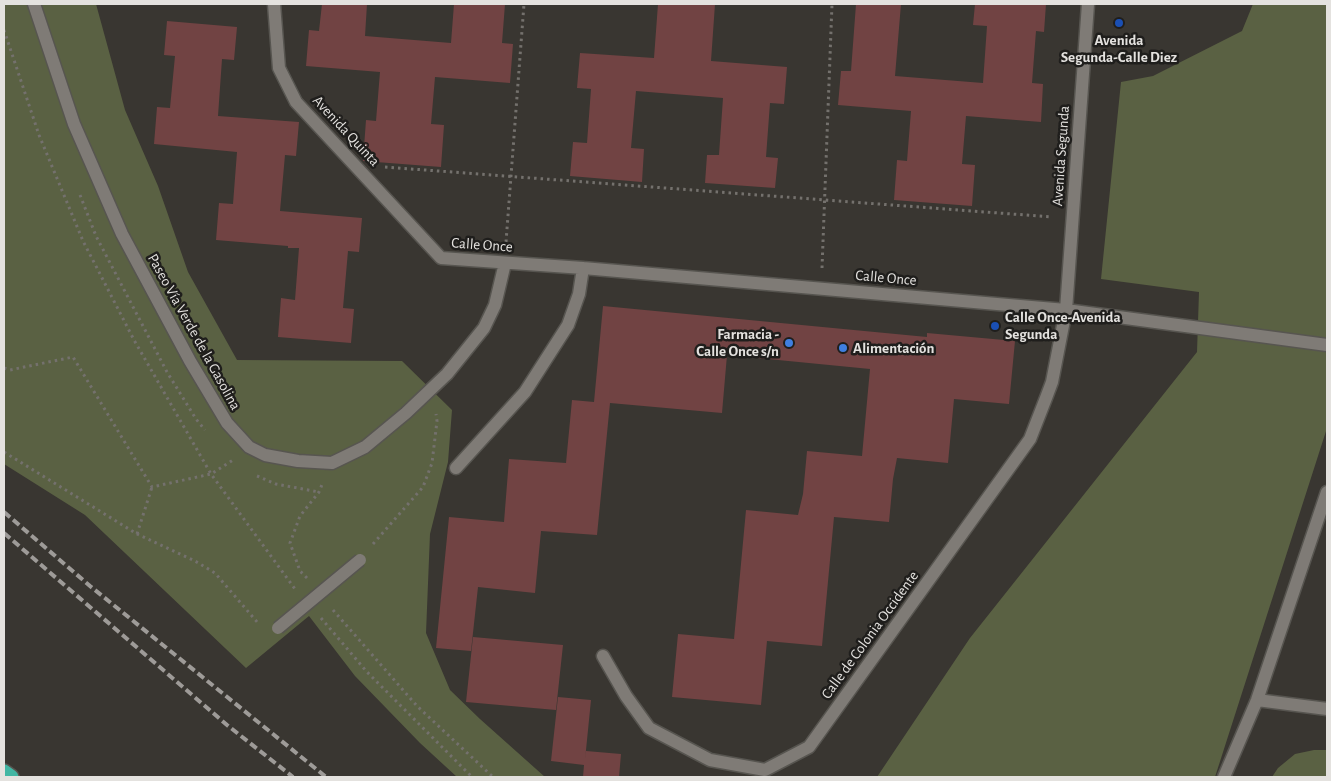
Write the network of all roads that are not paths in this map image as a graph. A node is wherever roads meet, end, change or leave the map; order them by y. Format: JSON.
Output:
{"nodes":[{"id":1,"x":34,"y":4,"type":"edge"},
{"id":2,"x":274,"y":4,"type":"edge"},
{"id":3,"x":1088,"y":4,"type":"edge"},
{"id":4,"x":441,"y":258,"type":"joint"},
{"id":5,"x":505,"y":263,"type":"junction"},
{"id":6,"x":583,"y":268,"type":"junction"},
{"id":7,"x":1066,"y":310,"type":"junction"},
{"id":8,"x":1327,"y":345,"type":"edge"},
{"id":9,"x":456,"y":468,"type":"dead end"},
{"id":10,"x":1327,"y":492,"type":"edge"},
{"id":11,"x":360,"y":560,"type":"road end"},
{"id":12,"x":278,"y":628,"type":"road end"},
{"id":13,"x":603,"y":656,"type":"dead end"},
{"id":14,"x":1256,"y":700,"type":"junction"},
{"id":15,"x":1327,"y":709,"type":"edge"},
{"id":16,"x":4,"y":772,"type":"edge"},
{"id":17,"x":11,"y":777,"type":"edge"},
{"id":18,"x":1224,"y":777,"type":"edge"}],
"edges":[{"from":1,"to":5,"type":"street","name":"Paseo Vía Verde de la Gasolina"},
{"from":2,"to":4,"type":"street","name":"Avenida Quinta"},
{"from":3,"to":7,"type":"street","name":"Avenida Segunda"},
{"from":4,"to":5,"type":"street","name":"Calle Once"},
{"from":5,"to":6,"type":"street","name":"Calle Once"},
{"from":6,"to":7,"type":"street","name":"Calle Once"},
{"from":6,"to":9,"type":"street"},
{"from":7,"to":8,"type":"street","name":"Calle Once"},
{"from":7,"to":13,"type":"street","name":"Calle de Colonia Occidente"},
{"from":10,"to":14,"type":"street"},
{"from":11,"to":12,"type":"street","bridge":true},
{"from":14,"to":15,"type":"street"},
{"from":14,"to":18,"type":"street"},
{"from":16,"to":17,"type":"highway"}]}
